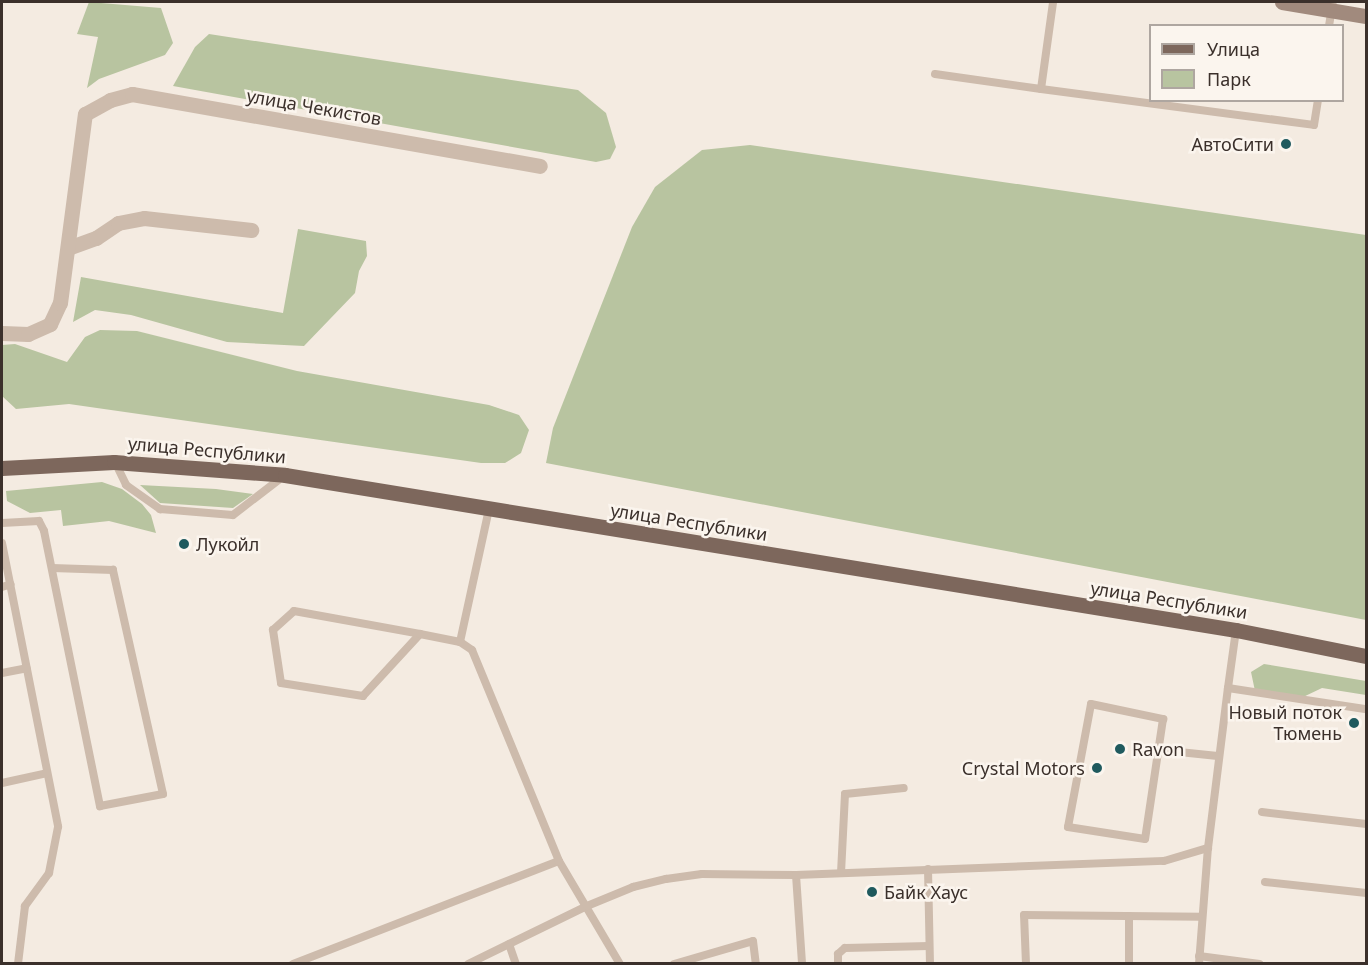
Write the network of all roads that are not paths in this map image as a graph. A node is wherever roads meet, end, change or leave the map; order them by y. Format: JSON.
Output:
{"nodes":[{"id":1,"x":1053,"y":2,"type":"edge"},
{"id":2,"x":1282,"y":2,"type":"edge"},
{"id":3,"x":1332,"y":12,"type":"edge"},
{"id":4,"x":1366,"y":16,"type":"edge"},
{"id":5,"x":935,"y":74,"type":"dead end"},
{"id":6,"x":1041,"y":89,"type":"junction"},
{"id":7,"x":1318,"y":102,"type":"edge"},
{"id":8,"x":540,"y":166,"type":"dead end"},
{"id":9,"x":251,"y":230,"type":"dead end"},
{"id":10,"x":68,"y":248,"type":"junction"},
{"id":11,"x":2,"y":333,"type":"edge"},
{"id":12,"x":114,"y":462,"type":"junction"},
{"id":13,"x":2,"y":468,"type":"edge"},
{"id":14,"x":285,"y":475,"type":"junction"},
{"id":15,"x":489,"y":509,"type":"junction"},
{"id":16,"x":2,"y":524,"type":"edge"},
{"id":17,"x":2,"y":543,"type":"edge"},
{"id":18,"x":52,"y":568,"type":"junction"},
{"id":19,"x":6,"y":585,"type":"edge"},
{"id":20,"x":1236,"y":630,"type":"junction"},
{"id":21,"x":420,"y":634,"type":"junction"},
{"id":22,"x":460,"y":642,"type":"junction"},
{"id":23,"x":1366,"y":656,"type":"edge"},
{"id":24,"x":27,"y":668,"type":"junction"},
{"id":25,"x":2,"y":674,"type":"edge"},
{"id":26,"x":1228,"y":688,"type":"junction"},
{"id":27,"x":1366,"y":709,"type":"edge"},
{"id":28,"x":1160,"y":750,"type":"junction"},
{"id":29,"x":1218,"y":756,"type":"junction"},
{"id":30,"x":47,"y":773,"type":"junction"},
{"id":31,"x":2,"y":783,"type":"edge"},
{"id":32,"x":904,"y":788,"type":"dead end"},
{"id":33,"x":1262,"y":812,"type":"dead end"},
{"id":34,"x":1366,"y":824,"type":"edge"},
{"id":35,"x":1208,"y":848,"type":"junction"},
{"id":36,"x":560,"y":861,"type":"junction"},
{"id":37,"x":928,"y":869,"type":"junction"},
{"id":38,"x":840,"y":873,"type":"junction"},
{"id":39,"x":796,"y":875,"type":"junction"},
{"id":40,"x":1265,"y":882,"type":"dead end"},
{"id":41,"x":1366,"y":893,"type":"edge"},
{"id":42,"x":587,"y":906,"type":"junction"},
{"id":43,"x":1129,"y":916,"type":"junction"},
{"id":44,"x":1202,"y":917,"type":"junction"},
{"id":45,"x":509,"y":944,"type":"junction"},
{"id":46,"x":929,"y":946,"type":"junction"},
{"id":47,"x":1199,"y":960,"type":"edge"},
{"id":48,"x":1236,"y":962,"type":"edge"},
{"id":49,"x":18,"y":963,"type":"edge"},
{"id":50,"x":293,"y":963,"type":"edge"},
{"id":51,"x":468,"y":963,"type":"edge"},
{"id":52,"x":516,"y":963,"type":"edge"},
{"id":53,"x":620,"y":963,"type":"edge"},
{"id":54,"x":674,"y":963,"type":"edge"},
{"id":55,"x":756,"y":963,"type":"edge"},
{"id":56,"x":802,"y":963,"type":"edge"},
{"id":57,"x":838,"y":963,"type":"edge"},
{"id":58,"x":930,"y":963,"type":"edge"},
{"id":59,"x":1026,"y":963,"type":"edge"},
{"id":60,"x":1129,"y":963,"type":"edge"},
{"id":61,"x":1259,"y":963,"type":"edge"}],
"edges":[{"from":1,"to":6,"type":"lane"},
{"from":2,"to":3,"type":"main road"},
{"from":3,"to":4,"type":"main road"},
{"from":5,"to":6,"type":"lane"},
{"from":6,"to":7,"type":"lane"},
{"from":8,"to":10,"type":"street","name":"улица Чекистов"},
{"from":9,"to":10,"type":"street"},
{"from":10,"to":11,"type":"street"},
{"from":12,"to":13,"type":"main road","name":"улица Республики"},
{"from":12,"to":14,"type":"main road","name":"улица Республики"},
{"from":12,"to":14,"type":"lane"},
{"from":14,"to":15,"type":"main road","name":"улица Республики"},
{"from":15,"to":20,"type":"main road","name":"улица Республики"},
{"from":15,"to":22,"type":"lane"},
{"from":16,"to":18,"type":"lane"},
{"from":17,"to":19,"type":"lane"},
{"from":18,"to":18,"type":"lane"},
{"from":19,"to":24,"type":"lane"},
{"from":20,"to":23,"type":"main road","name":"улица Республики"},
{"from":20,"to":26,"type":"lane"},
{"from":21,"to":21,"type":"lane"},
{"from":21,"to":22,"type":"lane"},
{"from":22,"to":36,"type":"lane"},
{"from":24,"to":25,"type":"lane"},
{"from":24,"to":30,"type":"lane"},
{"from":26,"to":27,"type":"lane"},
{"from":26,"to":29,"type":"lane"},
{"from":28,"to":28,"type":"lane"},
{"from":28,"to":29,"type":"lane"},
{"from":29,"to":35,"type":"lane"},
{"from":30,"to":31,"type":"lane"},
{"from":30,"to":49,"type":"lane"},
{"from":32,"to":38,"type":"lane"},
{"from":33,"to":34,"type":"lane"},
{"from":35,"to":37,"type":"lane"},
{"from":35,"to":44,"type":"lane"},
{"from":36,"to":42,"type":"lane"},
{"from":36,"to":50,"type":"lane"},
{"from":37,"to":38,"type":"lane"},
{"from":37,"to":46,"type":"lane"},
{"from":38,"to":39,"type":"lane"},
{"from":39,"to":42,"type":"lane"},
{"from":39,"to":56,"type":"lane"},
{"from":40,"to":41,"type":"lane"},
{"from":42,"to":45,"type":"lane"},
{"from":42,"to":53,"type":"lane"},
{"from":43,"to":44,"type":"lane"},
{"from":43,"to":59,"type":"lane"},
{"from":43,"to":60,"type":"lane"},
{"from":44,"to":47,"type":"lane"},
{"from":45,"to":51,"type":"lane"},
{"from":45,"to":52,"type":"lane"},
{"from":46,"to":57,"type":"lane"},
{"from":46,"to":58,"type":"lane"},
{"from":47,"to":48,"type":"lane"},
{"from":48,"to":61,"type":"lane"},
{"from":54,"to":55,"type":"lane"}]}
